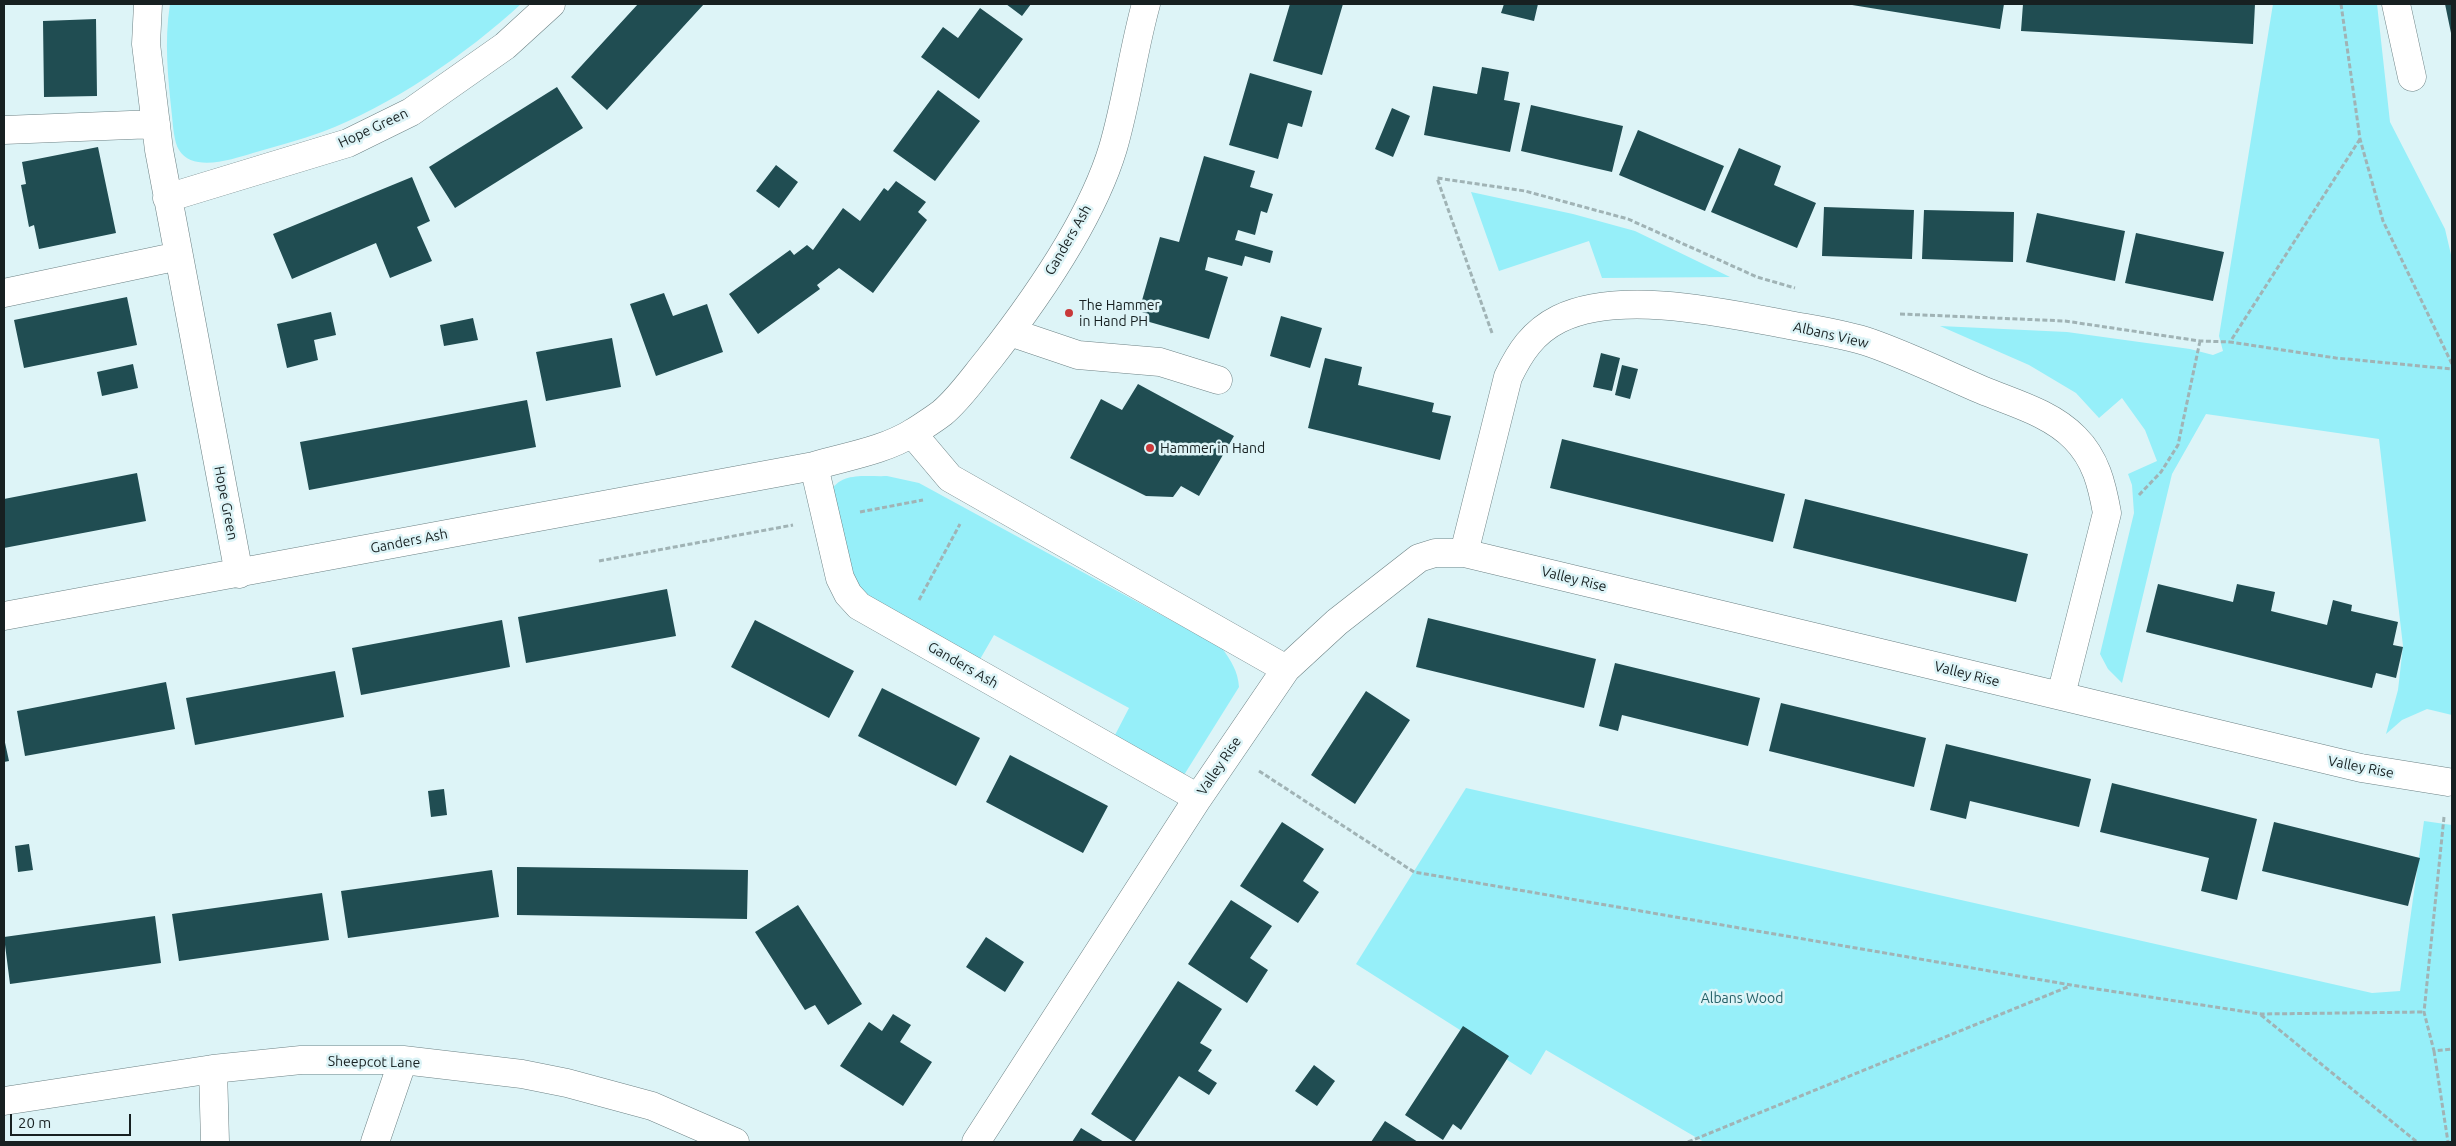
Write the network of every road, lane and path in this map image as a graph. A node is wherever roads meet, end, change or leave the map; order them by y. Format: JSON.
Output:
{"nodes":[{"id":1,"x":148,"y":4,"type":"edge"},
{"id":2,"x":551,"y":4,"type":"edge"},
{"id":3,"x":1146,"y":4,"type":"edge"},
{"id":4,"x":2341,"y":4,"type":"edge"},
{"id":5,"x":2396,"y":4,"type":"edge"},
{"id":6,"x":2412,"y":77,"type":"dead end"},
{"id":7,"x":156,"y":124,"type":"junction"},
{"id":8,"x":4,"y":130,"type":"edge"},
{"id":9,"x":2360,"y":139,"type":"junction"},
{"id":10,"x":167,"y":198,"type":"junction"},
{"id":11,"x":178,"y":256,"type":"junction"},
{"id":12,"x":1804,"y":290,"type":"dead end"},
{"id":13,"x":4,"y":293,"type":"edge"},
{"id":14,"x":1010,"y":332,"type":"junction"},
{"id":15,"x":2200,"y":341,"type":"junction"},
{"id":16,"x":2230,"y":342,"type":"junction"},
{"id":17,"x":1870,"y":343,"type":"junction"},
{"id":18,"x":2452,"y":364,"type":"edge"},
{"id":19,"x":2452,"y":369,"type":"edge"},
{"id":20,"x":1508,"y":377,"type":"junction"},
{"id":21,"x":1218,"y":380,"type":"dead end"},
{"id":22,"x":912,"y":433,"type":"junction"},
{"id":23,"x":814,"y":466,"type":"junction"},
{"id":24,"x":976,"y":495,"type":"junction"},
{"id":25,"x":927,"y":500,"type":"dead end"},
{"id":26,"x":2107,"y":513,"type":"junction"},
{"id":27,"x":825,"y":519,"type":"junction"},
{"id":28,"x":1464,"y":553,"type":"junction"},
{"id":29,"x":599,"y":561,"type":"dead end"},
{"id":30,"x":239,"y":574,"type":"junction"},
{"id":31,"x":4,"y":616,"type":"edge"},
{"id":32,"x":902,"y":631,"type":"junction"},
{"id":33,"x":1286,"y":669,"type":"junction"},
{"id":34,"x":2061,"y":695,"type":"junction"},
{"id":35,"x":1229,"y":751,"type":"junction"},
{"id":36,"x":2448,"y":782,"type":"joint"},
{"id":37,"x":1198,"y":798,"type":"junction"},
{"id":38,"x":2070,"y":985,"type":"junction"},
{"id":39,"x":2424,"y":1012,"type":"junction"},
{"id":40,"x":2261,"y":1014,"type":"junction"},
{"id":41,"x":2452,"y":1049,"type":"edge"},
{"id":42,"x":2434,"y":1052,"type":"junction"},
{"id":43,"x":403,"y":1060,"type":"junction"},
{"id":44,"x":212,"y":1069,"type":"junction"},
{"id":45,"x":4,"y":1101,"type":"edge"},
{"id":46,"x":700,"y":1135,"type":"edge"},
{"id":47,"x":215,"y":1142,"type":"edge"},
{"id":48,"x":375,"y":1142,"type":"edge"},
{"id":49,"x":735,"y":1142,"type":"edge"},
{"id":50,"x":976,"y":1142,"type":"edge"},
{"id":51,"x":1688,"y":1142,"type":"edge"},
{"id":52,"x":2418,"y":1142,"type":"edge"},
{"id":53,"x":2448,"y":1142,"type":"edge"}],
"edges":[{"from":1,"to":7,"type":"street","name":"Hope Green"},
{"from":2,"to":10,"type":"street","name":"Hope Green"},
{"from":3,"to":14,"type":"street","name":"Ganders Ash"},
{"from":4,"to":9,"type":"path"},
{"from":5,"to":6,"type":"street"},
{"from":7,"to":8,"type":"street"},
{"from":7,"to":10,"type":"street","name":"Hope Green"},
{"from":9,"to":16,"type":"path"},
{"from":9,"to":18,"type":"path"},
{"from":10,"to":11,"type":"street","name":"Hope Green"},
{"from":11,"to":13,"type":"street"},
{"from":11,"to":30,"type":"street","name":"Hope Green"},
{"from":12,"to":20,"type":"path"},
{"from":14,"to":21,"type":"street"},
{"from":14,"to":22,"type":"street","name":"Ganders Ash"},
{"from":15,"to":16,"type":"path"},
{"from":15,"to":17,"type":"path"},
{"from":15,"to":26,"type":"path"},
{"from":16,"to":19,"type":"path"},
{"from":17,"to":20,"type":"street","name":"Albans View"},
{"from":17,"to":26,"type":"street","name":"Albans View"},
{"from":20,"to":28,"type":"street","name":"Albans View"},
{"from":22,"to":23,"type":"street","name":"Ganders Ash"},
{"from":22,"to":24,"type":"street"},
{"from":23,"to":27,"type":"street","name":"Ganders Ash"},
{"from":23,"to":30,"type":"street","name":"Ganders Ash"},
{"from":24,"to":32,"type":"path"},
{"from":24,"to":33,"type":"street"},
{"from":25,"to":27,"type":"path"},
{"from":26,"to":34,"type":"street","name":"Albans View"},
{"from":27,"to":29,"type":"path"},
{"from":27,"to":32,"type":"street","name":"Ganders Ash"},
{"from":28,"to":33,"type":"street","name":"Valley Rise"},
{"from":28,"to":34,"type":"street","name":"Valley Rise"},
{"from":30,"to":31,"type":"street","name":"Ganders Ash"},
{"from":32,"to":37,"type":"street","name":"Ganders Ash"},
{"from":33,"to":35,"type":"street","name":"Valley Rise"},
{"from":34,"to":36,"type":"street","name":"Valley Rise"},
{"from":35,"to":37,"type":"street","name":"Valley Rise"},
{"from":35,"to":38,"type":"path"},
{"from":36,"to":39,"type":"path"},
{"from":37,"to":50,"type":"street","name":"Valley Rise"},
{"from":38,"to":40,"type":"path"},
{"from":38,"to":51,"type":"path"},
{"from":39,"to":40,"type":"path"},
{"from":39,"to":42,"type":"path"},
{"from":40,"to":52,"type":"path"},
{"from":41,"to":42,"type":"path"},
{"from":42,"to":53,"type":"path"},
{"from":43,"to":44,"type":"street","name":"Sheepcot Lane"},
{"from":43,"to":46,"type":"street","name":"Sheepcot Lane"},
{"from":43,"to":48,"type":"street"},
{"from":44,"to":45,"type":"street","name":"Sheepcot Lane"},
{"from":44,"to":47,"type":"street"},
{"from":46,"to":49,"type":"street","name":"Sheepcot Lane"}]}
